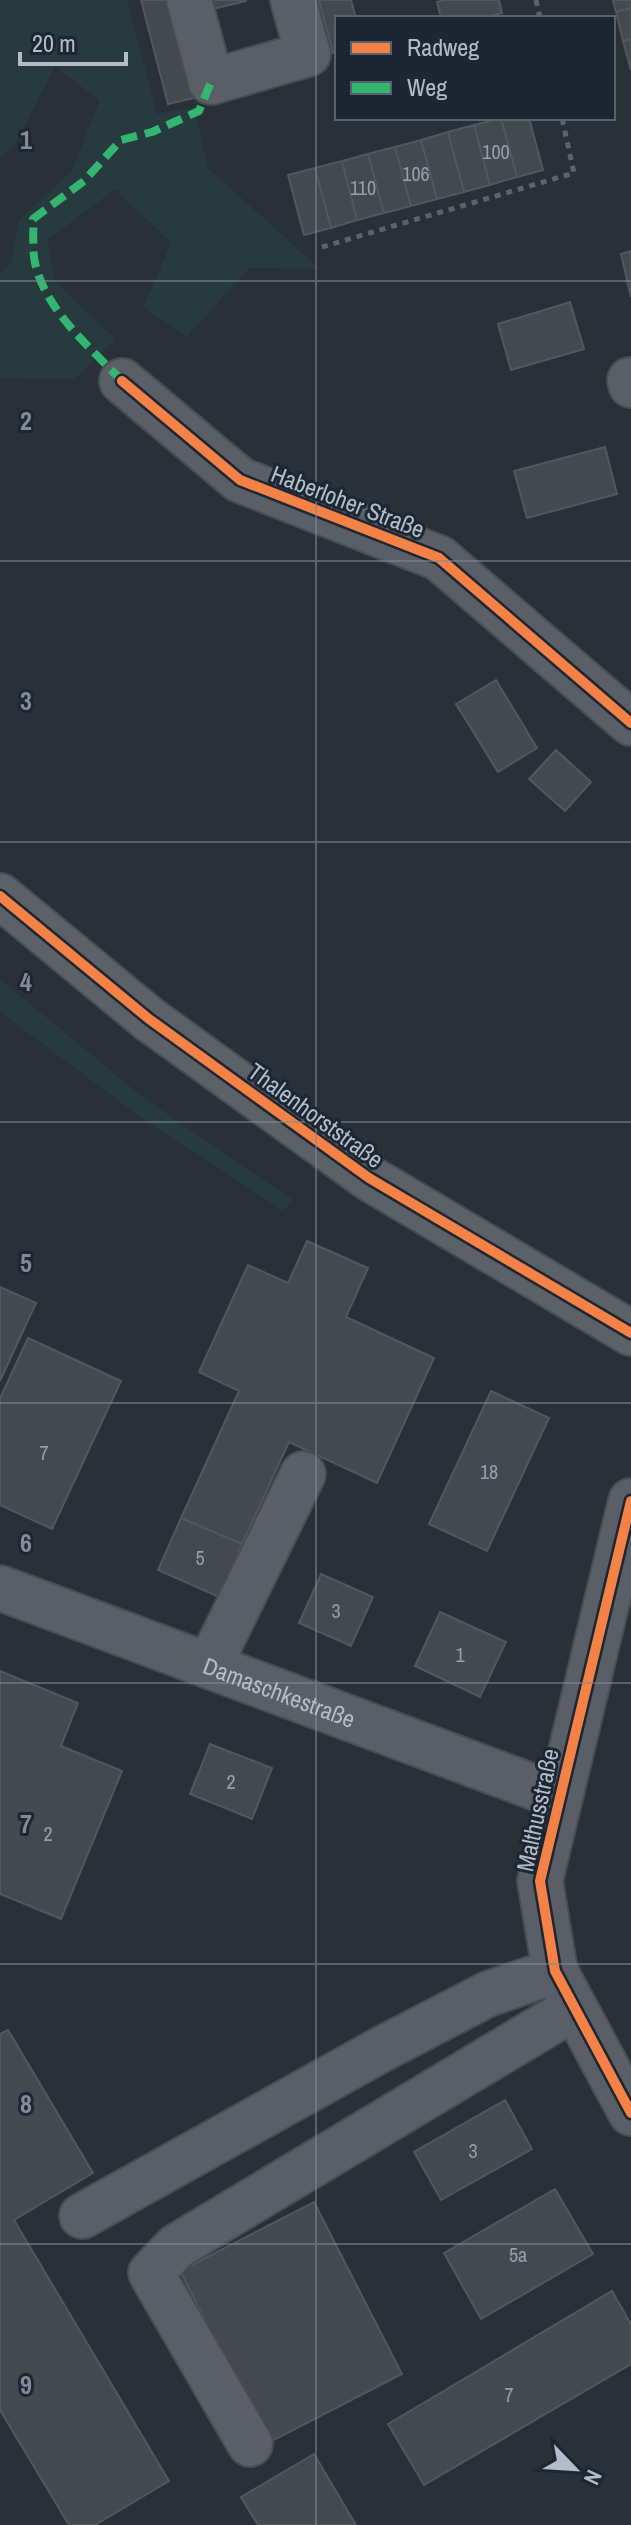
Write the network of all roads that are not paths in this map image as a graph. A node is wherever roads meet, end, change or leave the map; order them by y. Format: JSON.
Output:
{"nodes":[{"id":1,"x":189,"y":0,"type":"edge"},
{"id":2,"x":293,"y":0,"type":"edge"},
{"id":3,"x":122,"y":381,"type":"dead end"},
{"id":4,"x":630,"y":721,"type":"edge"},
{"id":5,"x":0,"y":896,"type":"edge"},
{"id":6,"x":631,"y":1333,"type":"edge"},
{"id":7,"x":303,"y":1474,"type":"dead end"},
{"id":8,"x":631,"y":1501,"type":"edge"},
{"id":9,"x":0,"y":1588,"type":"edge"},
{"id":10,"x":209,"y":1666,"type":"junction"},
{"id":11,"x":558,"y":1796,"type":"junction"},
{"id":12,"x":564,"y":1990,"type":"junction"},
{"id":13,"x":631,"y":2113,"type":"edge"},
{"id":14,"x":82,"y":2216,"type":"dead end"},
{"id":15,"x":250,"y":2444,"type":"dead end"}],
"edges":[{"from":1,"to":2,"type":"street"},
{"from":3,"to":4,"type":"street","name":"Haberloher Straße"},
{"from":5,"to":6,"type":"main road","name":"Thalenhorststraße"},
{"from":7,"to":10,"type":"street"},
{"from":8,"to":11,"type":"street","name":"Malthusstraße"},
{"from":9,"to":10,"type":"street","name":"Damaschkestraße"},
{"from":10,"to":11,"type":"street","name":"Damaschkestraße"},
{"from":11,"to":12,"type":"street","name":"Malthusstraße"},
{"from":12,"to":13,"type":"street","name":"Malthusstraße"},
{"from":12,"to":14,"type":"street"},
{"from":12,"to":15,"type":"street"}]}
